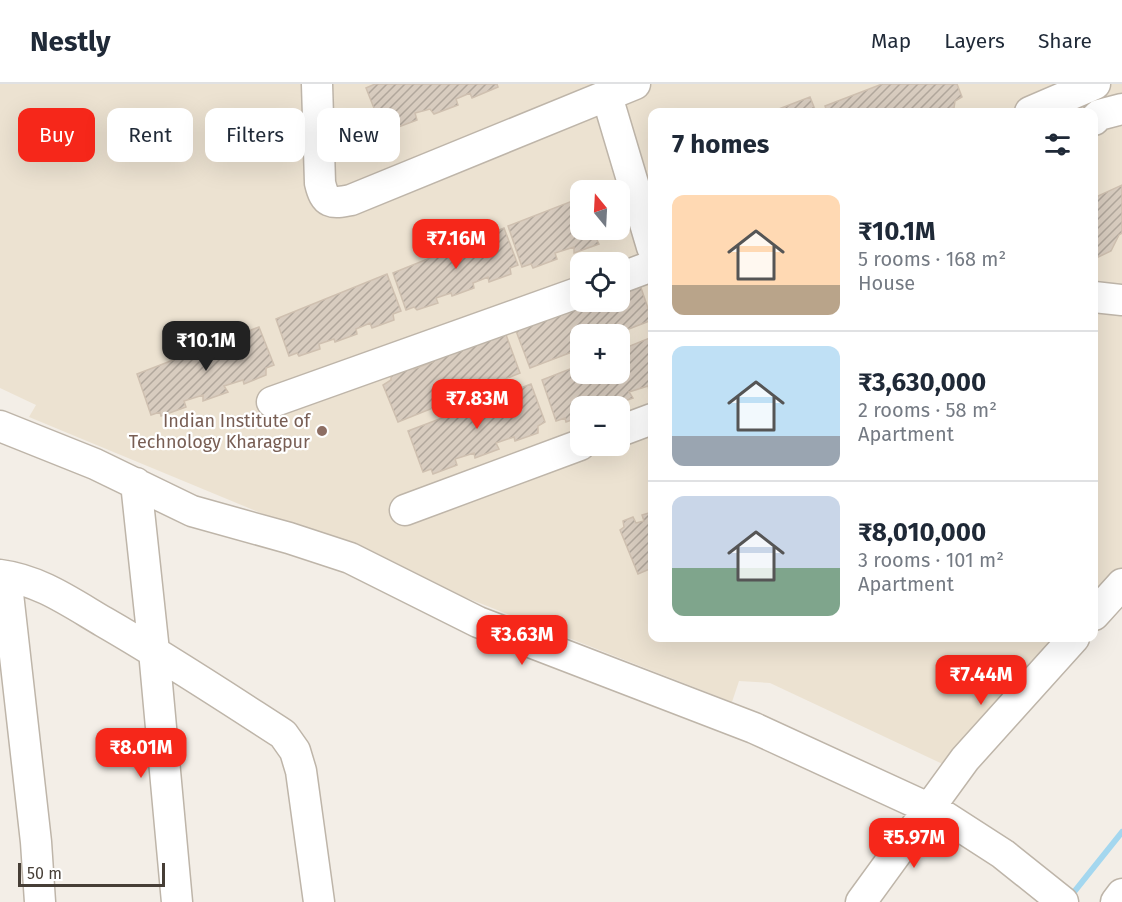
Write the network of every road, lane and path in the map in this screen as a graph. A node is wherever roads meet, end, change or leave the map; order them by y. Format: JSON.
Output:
{"nodes":[{"id":1,"x":317,"y":84,"type":"edge"},
{"id":2,"x":635,"y":84,"type":"edge"},
{"id":3,"x":1095,"y":84,"type":"edge"},
{"id":4,"x":607,"y":96,"type":"junction"},
{"id":5,"x":1039,"y":108,"type":"edge"},
{"id":6,"x":1122,"y":109,"type":"edge"},
{"id":7,"x":1098,"y":117,"type":"edge"},
{"id":8,"x":648,"y":234,"type":"edge"},
{"id":9,"x":648,"y":268,"type":"edge"},
{"id":10,"x":630,"y":274,"type":"edge"},
{"id":11,"x":570,"y":296,"type":"edge"},
{"id":12,"x":1098,"y":297,"type":"edge"},
{"id":13,"x":1122,"y":300,"type":"edge"},
{"id":14,"x":272,"y":402,"type":"dead end"},
{"id":15,"x":648,"y":420,"type":"edge"},
{"id":16,"x":0,"y":426,"type":"edge"},
{"id":17,"x":630,"y":427,"type":"edge"},
{"id":18,"x":570,"y":450,"type":"edge"},
{"id":19,"x":136,"y":483,"type":"junction"},
{"id":20,"x":405,"y":510,"type":"dead end"},
{"id":21,"x":3,"y":576,"type":"edge"},
{"id":22,"x":1122,"y":584,"type":"edge"},
{"id":23,"x":1098,"y":611,"type":"edge"},
{"id":24,"x":1070,"y":642,"type":"edge"},
{"id":25,"x":154,"y":651,"type":"junction"},
{"id":26,"x":929,"y":808,"type":"junction"},
{"id":27,"x":1122,"y":894,"type":"edge"},
{"id":28,"x":1057,"y":898,"type":"edge"},
{"id":29,"x":40,"y":902,"type":"edge"},
{"id":30,"x":177,"y":902,"type":"edge"},
{"id":31,"x":319,"y":902,"type":"edge"},
{"id":32,"x":861,"y":902,"type":"edge"},
{"id":33,"x":1116,"y":902,"type":"edge"}],
"edges":[{"from":1,"to":4,"type":"street"},
{"from":2,"to":4,"type":"street"},
{"from":3,"to":5,"type":"street"},
{"from":4,"to":8,"type":"street"},
{"from":6,"to":7,"type":"street"},
{"from":9,"to":10,"type":"street"},
{"from":11,"to":14,"type":"street"},
{"from":12,"to":13,"type":"street"},
{"from":15,"to":17,"type":"street"},
{"from":16,"to":19,"type":"street"},
{"from":18,"to":20,"type":"street"},
{"from":19,"to":25,"type":"street"},
{"from":19,"to":26,"type":"street"},
{"from":21,"to":25,"type":"street"},
{"from":21,"to":29,"type":"street"},
{"from":22,"to":23,"type":"street"},
{"from":24,"to":26,"type":"street"},
{"from":25,"to":30,"type":"street"},
{"from":25,"to":31,"type":"street"},
{"from":26,"to":28,"type":"street"},
{"from":26,"to":32,"type":"street"},
{"from":27,"to":33,"type":"street"}]}
